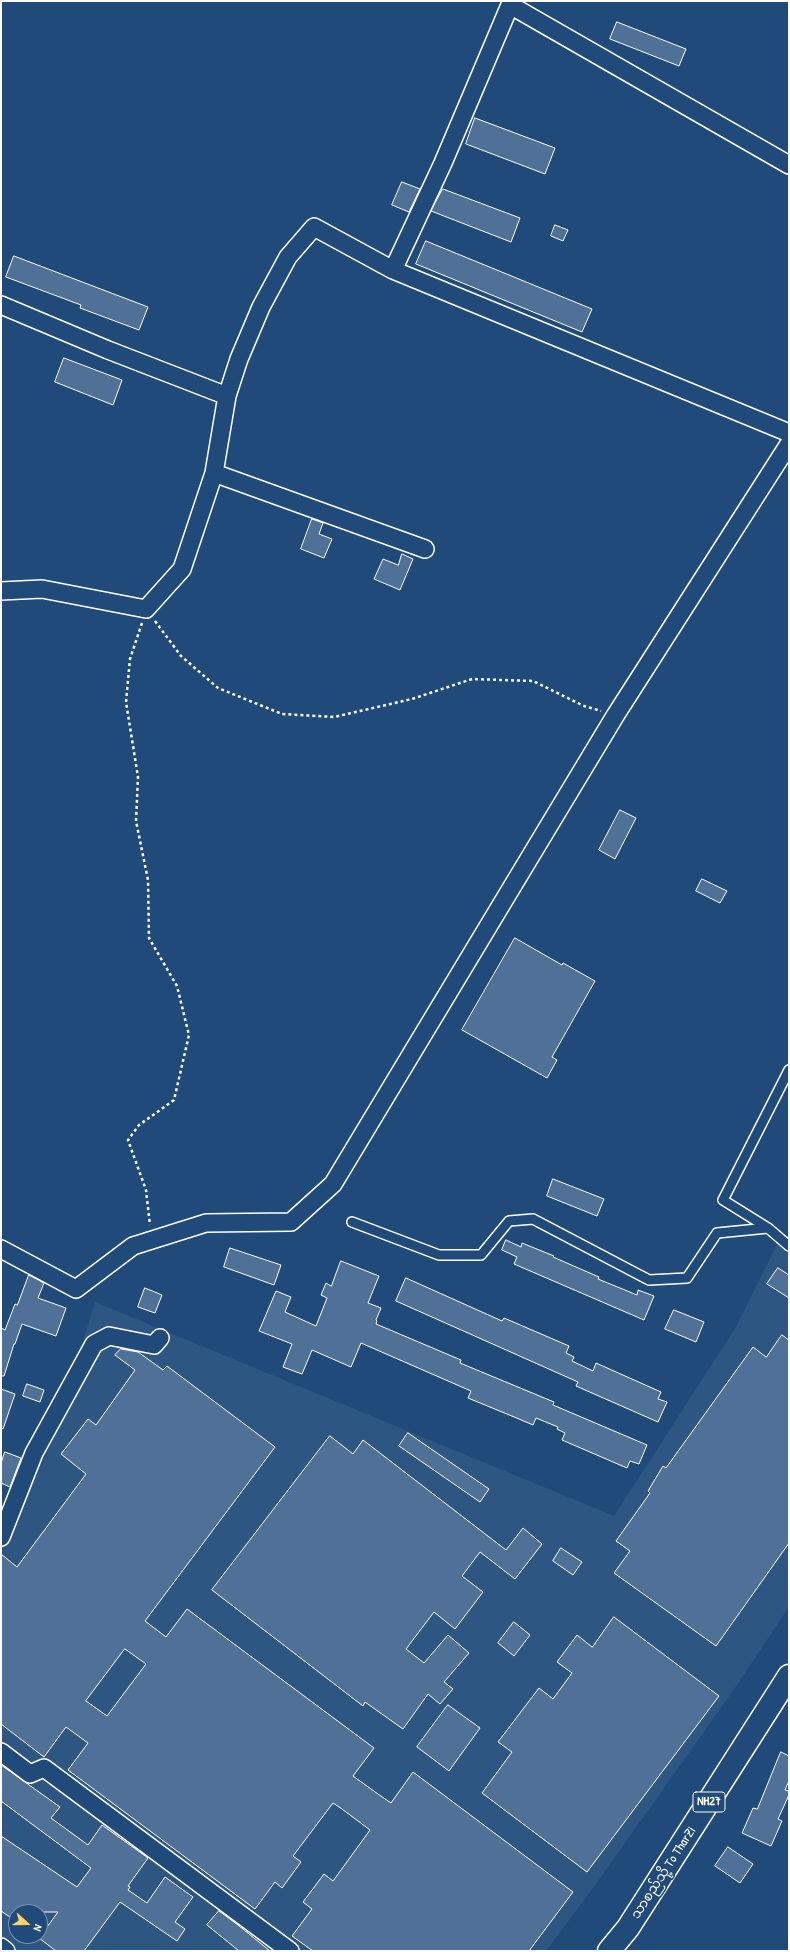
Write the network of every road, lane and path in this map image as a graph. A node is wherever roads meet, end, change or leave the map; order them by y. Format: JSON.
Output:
{"nodes":[{"id":1,"x":511,"y":3,"type":"edge"},
{"id":2,"x":789,"y":165,"type":"edge"},
{"id":3,"x":393,"y":270,"type":"junction"},
{"id":4,"x":1,"y":305,"type":"edge"},
{"id":5,"x":227,"y":396,"type":"junction"},
{"id":6,"x":789,"y":433,"type":"edge"},
{"id":7,"x":789,"y":444,"type":"edge"},
{"id":8,"x":214,"y":473,"type":"junction"},
{"id":9,"x":425,"y":548,"type":"dead end"},
{"id":10,"x":1,"y":591,"type":"edge"},
{"id":11,"x":146,"y":609,"type":"junction"},
{"id":12,"x":615,"y":716,"type":"junction"},
{"id":13,"x":789,"y":1070,"type":"edge"},
{"id":14,"x":352,"y":1222,"type":"dead end"},
{"id":15,"x":768,"y":1228,"type":"junction"},
{"id":16,"x":152,"y":1240,"type":"junction"},
{"id":17,"x":789,"y":1246,"type":"edge"},
{"id":18,"x":1,"y":1249,"type":"edge"},
{"id":19,"x":160,"y":1338,"type":"dead end"},
{"id":20,"x":1,"y":1536,"type":"edge"},
{"id":21,"x":789,"y":1676,"type":"edge"},
{"id":22,"x":1,"y":1752,"type":"edge"},
{"id":23,"x":1,"y":1947,"type":"edge"},
{"id":24,"x":6,"y":1951,"type":"edge"},
{"id":25,"x":290,"y":1951,"type":"edge"},
{"id":26,"x":609,"y":1951,"type":"edge"}],
"edges":[{"from":1,"to":2,"type":"street"},
{"from":1,"to":3,"type":"street"},
{"from":3,"to":5,"type":"street"},
{"from":3,"to":6,"type":"street"},
{"from":4,"to":5,"type":"street"},
{"from":5,"to":8,"type":"street"},
{"from":7,"to":12,"type":"street"},
{"from":8,"to":9,"type":"street"},
{"from":8,"to":11,"type":"street"},
{"from":10,"to":11,"type":"street"},
{"from":11,"to":12,"type":"path"},
{"from":11,"to":16,"type":"path"},
{"from":12,"to":16,"type":"street"},
{"from":13,"to":15,"type":"lane"},
{"from":14,"to":15,"type":"lane"},
{"from":15,"to":17,"type":"lane"},
{"from":16,"to":18,"type":"street"},
{"from":19,"to":20,"type":"street"},
{"from":21,"to":26,"type":"highway","name":"သာစည်သို့ To TharZi","number":"NH27"},
{"from":22,"to":25,"type":"street"},
{"from":23,"to":24,"type":"street"}]}
